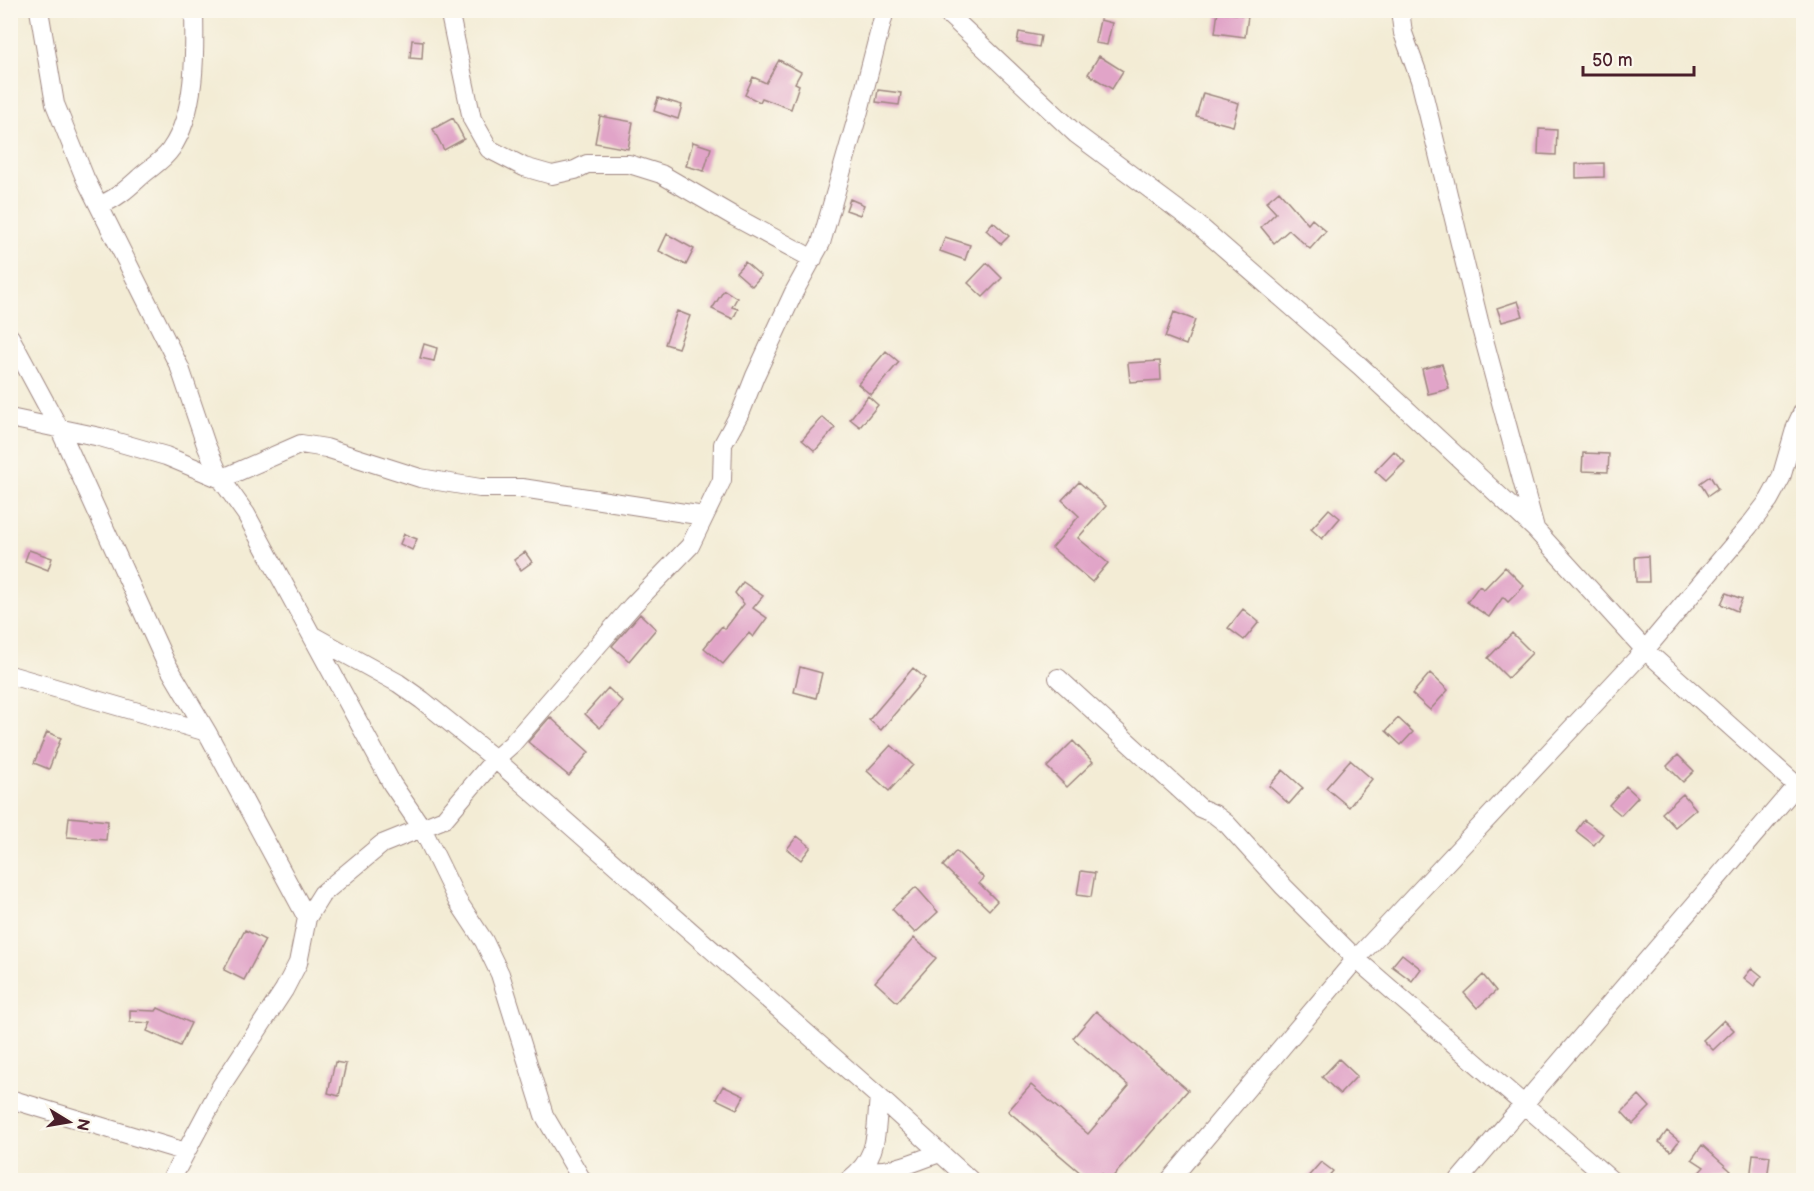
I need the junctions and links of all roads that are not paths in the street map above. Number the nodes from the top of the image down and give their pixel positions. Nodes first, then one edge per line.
1 (39, 10) edge
2 (194, 10) edge
3 (449, 10) edge
4 (885, 10) edge
5 (944, 10) edge
6 (1400, 10) edge
7 (99, 205) junction
8 (813, 259) junction
9 (10, 338) edge
10 (1803, 409) edge
11 (10, 418) edge
12 (60, 430) junction
13 (221, 479) junction
14 (704, 516) junction
15 (1535, 529) junction
16 (313, 636) junction
17 (1645, 650) junction
18 (10, 675) edge
19 (1058, 678) dead end
20 (207, 732) junction
21 (495, 759) junction
22 (1800, 789) edge
23 (422, 828) junction
24 (307, 918) junction
25 (1356, 959) junction
26 (879, 1097) junction
27 (10, 1099) edge
28 (1524, 1105) junction
29 (186, 1152) junction
30 (939, 1153) junction
31 (855, 1175) edge
32 (171, 1180) edge
33 (582, 1180) edge
34 (970, 1180) edge
35 (1170, 1180) edge
36 (1459, 1180) edge
37 (1611, 1180) edge

1 - 7 street
2 - 7 street
3 - 8 street
4 - 8 street
5 - 15 street
6 - 15 street
7 - 13 street
8 - 14 street
9 - 12 street
10 - 17 street
11 - 12 street
12 - 13 street
12 - 20 street
13 - 14 street
13 - 16 street
14 - 21 street
15 - 17 street
16 - 21 street
16 - 23 street
17 - 22 street
17 - 25 street
18 - 20 street
19 - 25 street
20 - 24 street
21 - 23 street
21 - 26 street
22 - 28 street
23 - 24 street
23 - 33 street
24 - 29 street
25 - 28 street
25 - 35 street
26 - 30 street
26 - 31 street
27 - 29 street
28 - 36 street
28 - 37 street
29 - 32 street
30 - 31 street
30 - 34 street

